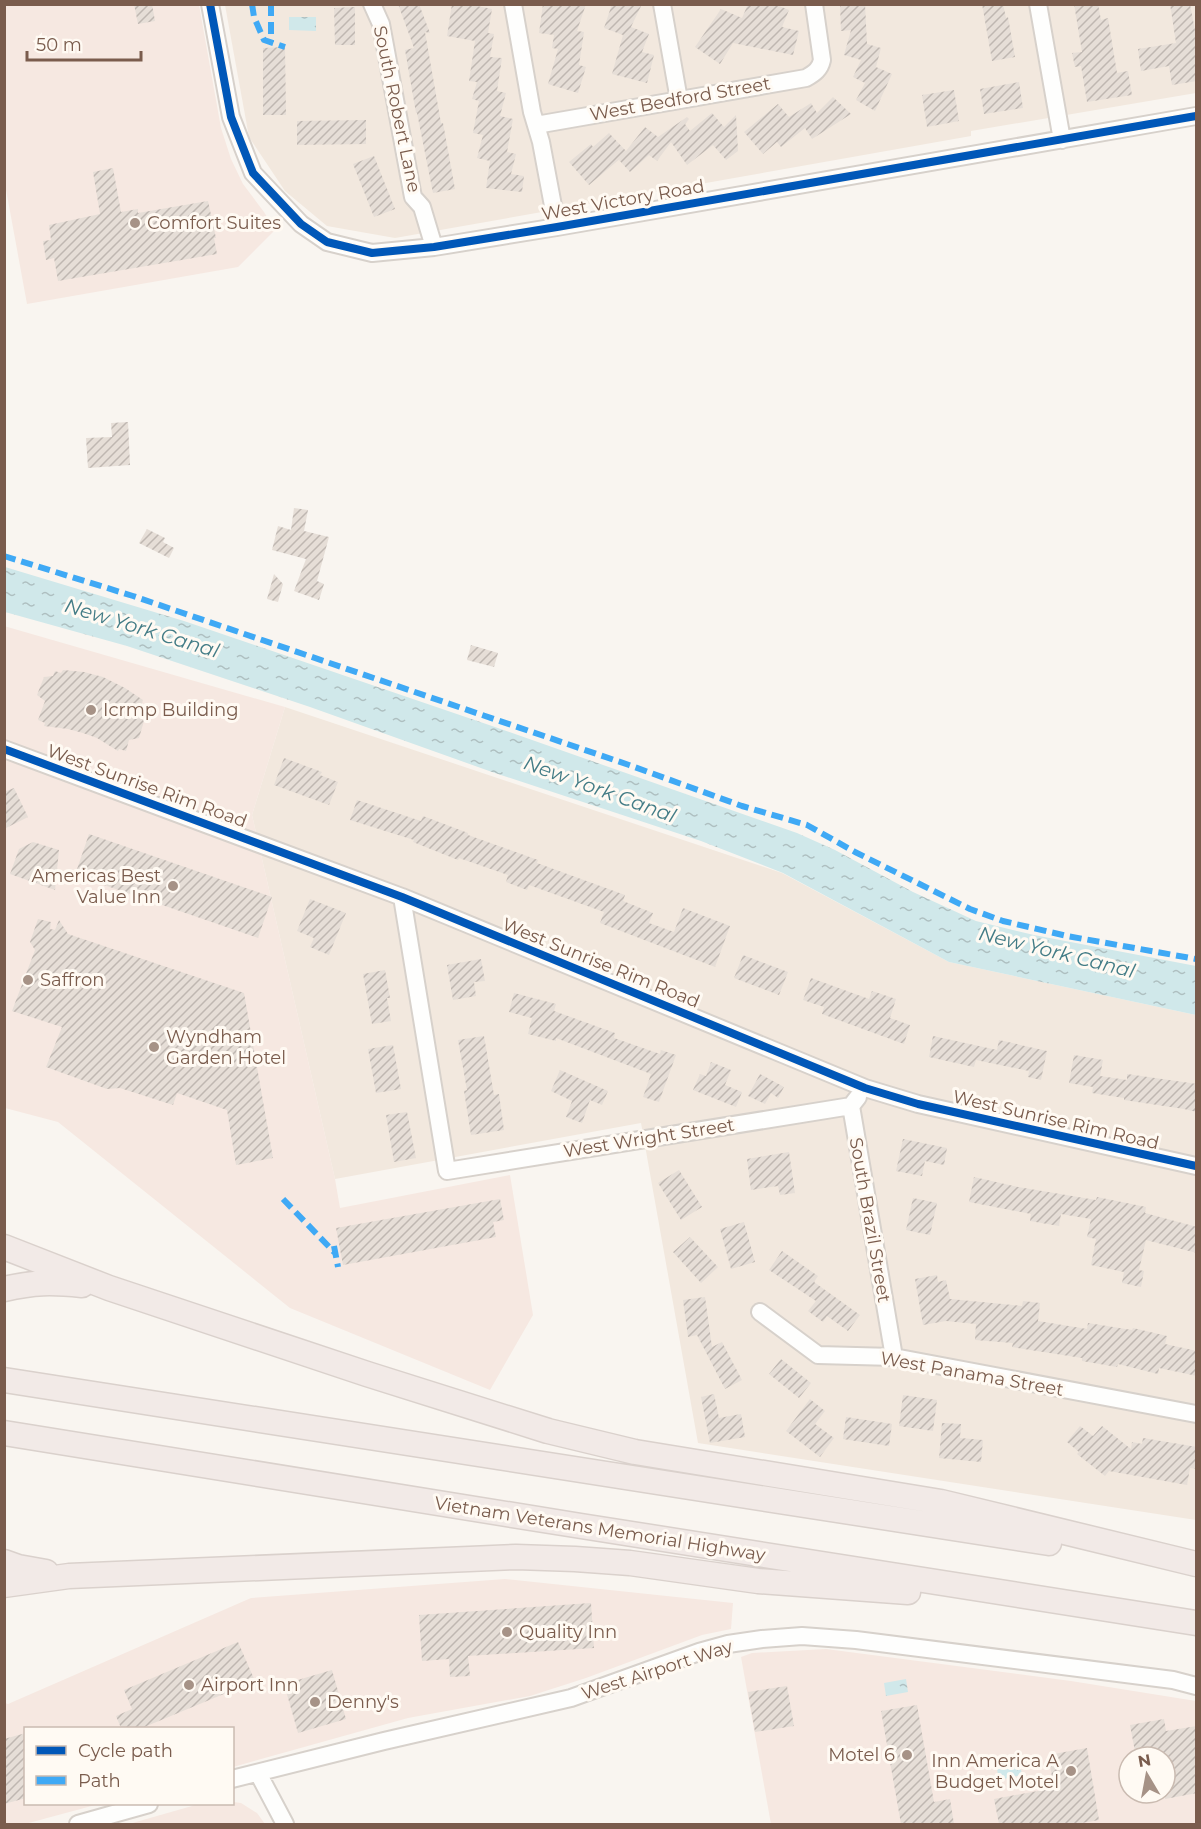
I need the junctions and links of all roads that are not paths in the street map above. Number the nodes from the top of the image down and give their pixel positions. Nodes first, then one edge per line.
1 (210, 4) edge
2 (372, 4) edge
3 (513, 4) edge
4 (662, 4) edge
5 (814, 4) edge
6 (1038, 4) edge
7 (679, 100) junction
8 (1197, 117) edge
9 (536, 125) junction
10 (1062, 140) junction
11 (557, 227) junction
12 (434, 247) junction
13 (4, 749) edge
14 (402, 897) junction
15 (865, 1088) junction
16 (851, 1106) junction
17 (1197, 1166) edge
18 (4, 1247) edge
19 (109, 1288) junction
20 (4, 1289) edge
21 (760, 1312) dead end
22 (894, 1357) junction
23 (4, 1380) edge
24 (1197, 1414) edge
25 (4, 1432) edge
26 (4, 1562) edge
27 (1197, 1565) edge
28 (69, 1576) junction
29 (4, 1585) edge
30 (1075, 1604) junction
31 (1197, 1623) edge
32 (1197, 1686) edge
33 (258, 1773) junction
34 (234, 1779) edge
35 (142, 1805) edge
36 (78, 1824) edge
37 (285, 1824) edge

1 - 12 street, West Victory Road
2 - 12 street, South Robert Lane
3 - 9 street
4 - 7 street
5 - 7 street, West Bedford Street
6 - 10 street
7 - 9 street, West Bedford Street
8 - 10 street, West Victory Road
9 - 11 street
10 - 11 street, West Victory Road
11 - 12 street, West Victory Road
13 - 14 street, West Sunrise Rim Road
14 - 15 street, West Sunrise Rim Road
14 - 16 street, West Wright Street
15 - 16 street
15 - 17 street, West Sunrise Rim Road
16 - 22 street, South Brazil Street
18 - 19 highway
19 - 20 highway
19 - 27 highway
21 - 22 street, West Panama Street
22 - 24 street, West Panama Street
23 - 27 highway
25 - 30 highway, Vietnam Veterans Memorial Highway
26 - 28 highway
28 - 29 highway
28 - 30 highway
30 - 31 highway, Vietnam Veterans Memorial Highway
32 - 33 street, West Airport Way
33 - 34 street, West Airport Way
33 - 37 street
35 - 36 street

